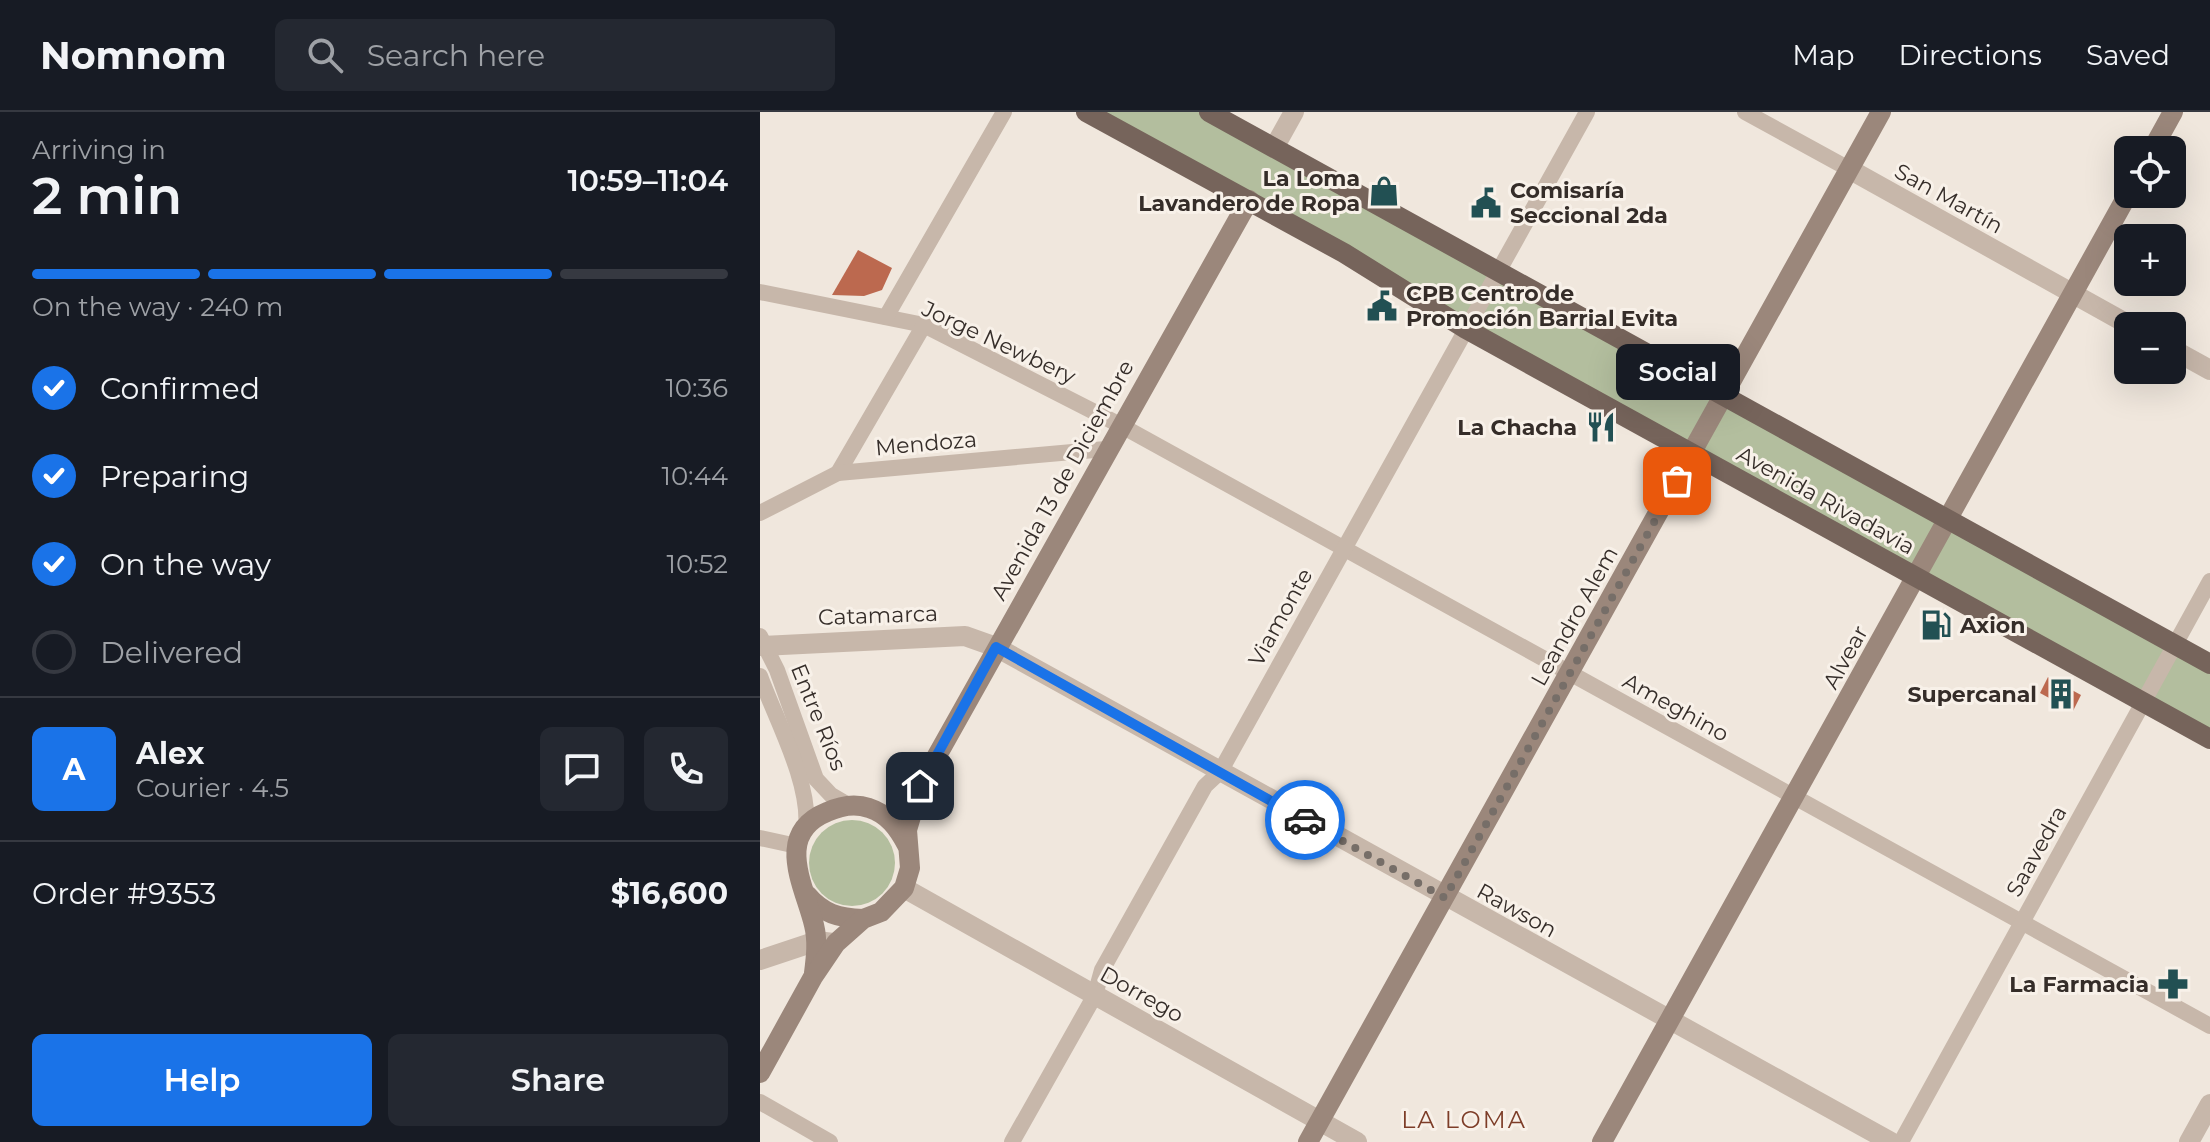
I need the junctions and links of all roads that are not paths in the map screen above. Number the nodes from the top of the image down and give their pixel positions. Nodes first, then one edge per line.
1 (1004, 112) edge
2 (1086, 112) edge
3 (1209, 112) edge
4 (1294, 112) edge
5 (1587, 112) edge
6 (1745, 112) edge
7 (1881, 112) edge
8 (2173, 112) edge
9 (2160, 136) edge
10 (1274, 148) junction
11 (1849, 169) junction
12 (1249, 200) junction
13 (2120, 208) edge
14 (1500, 272) junction
15 (760, 292) edge
16 (2074, 294) junction
17 (2114, 316) edge
18 (886, 317) junction
19 (924, 325) junction
20 (1466, 329) junction
21 (2186, 357) edge
22 (2210, 370) edge
23 (1724, 395) junction
24 (1120, 425) junction
25 (1106, 449) junction
26 (1692, 453) junction
27 (838, 473) junction
28 (760, 513) edge
29 (1949, 519) junction
30 (1343, 549) junction
31 (1917, 577) junction
32 (2210, 581) edge
33 (762, 642) edge
34 (2175, 644) junction
35 (996, 647) junction
36 (2210, 664) edge
37 (1570, 673) junction
38 (760, 676) edge
39 (2143, 702) junction
40 (2210, 739) edge
41 (1220, 772) junction
42 (920, 786) junction
43 (1795, 797) junction
44 (848, 805) junction
45 (881, 813) junction
46 (802, 837) junction
47 (760, 838) edge
48 (908, 846) junction
49 (904, 888) junction
50 (803, 890) junction
51 (1445, 898) junction
52 (863, 919) junction
53 (2022, 922) junction
54 (827, 942) junction
55 (760, 960) edge
56 (1095, 995) junction
57 (1671, 1021) junction
58 (2210, 1026) edge
59 (760, 1073) edge
60 (760, 1102) edge
61 (2210, 1104) edge
62 (1320, 1121) junction
63 (830, 1142) edge
64 (1012, 1142) edge
65 (1308, 1142) edge
66 (1357, 1142) edge
67 (1602, 1142) edge
68 (1891, 1142) edge
69 (1901, 1142) edge
70 (2189, 1142) edge

1 - 18 street
2 - 12 main road, Avenida Rivadavia
3 - 10 main road, Avenida Rivadavia
4 - 10 street
5 - 14 street, Viamonte
6 - 11 street, San Martín
7 - 11 main road, Leandro Alem
8 - 9 main road
10 - 14 main road, Avenida Rivadavia
11 - 16 street, San Martín
11 - 23 main road, Leandro Alem
12 - 20 main road, Avenida Rivadavia
12 - 24 main road, Avenida 13 de Diciembre
13 - 16 main road, Alvear
14 - 20 street, Viamonte
14 - 23 main road, Avenida Rivadavia
15 - 18 street, Jorge Newbery
16 - 17 street, San Martín
16 - 29 main road, Alvear
18 - 19 street, Jorge Newbery
19 - 24 street, Jorge Newbery
19 - 27 street
20 - 26 main road, Avenida Rivadavia
20 - 30 street, Viamonte
21 - 22 street
23 - 26 main road, Leandro Alem
23 - 29 main road, Avenida Rivadavia
24 - 25 main road, Avenida 13 de Diciembre
24 - 30 street, Ameghino
25 - 27 street, Mendoza
25 - 35 main road, Avenida 13 de Diciembre
26 - 31 main road, Avenida Rivadavia
26 - 37 main road, Leandro Alem
27 - 28 street, Mendoza
29 - 31 main road, Alvear
29 - 34 main road, Avenida Rivadavia
30 - 37 street, Ameghino
30 - 41 street, Viamonte
31 - 39 main road, Avenida Rivadavia
31 - 43 main road, Alvear
32 - 34 street, Saavedra
33 - 35 street, Catamarca
33 - 44 street, Entre Ríos
34 - 36 main road, Avenida Rivadavia
34 - 39 street, Saavedra
35 - 41 street, Rawson
35 - 42 main road, Avenida 13 de Diciembre
37 - 43 street, Ameghino
37 - 51 main road, Leandro Alem
38 - 46 street, Entre Ríos
39 - 40 main road, Avenida Rivadavia
39 - 53 street, Saavedra
41 - 51 street, Rawson
41 - 56 street, Viamonte
42 - 45 main road
42 - 48 main road
43 - 53 street, Ameghino
43 - 57 main road, Alvear
44 - 45 main road
44 - 46 main road
45 - 48 main road
46 - 47 street
46 - 50 main road
48 - 49 main road
49 - 52 main road
49 - 56 street, Dorrego
50 - 52 main road
50 - 54 main road
51 - 57 street, Rawson
51 - 62 main road, Leandro Alem
52 - 54 main road
53 - 58 street, Ameghino
53 - 69 street, Saavedra
54 - 55 street
54 - 59 main road
56 - 62 street, Dorrego
56 - 64 street, Viamonte
57 - 67 main road, Alvear
57 - 68 street, Rawson
60 - 63 street
61 - 70 street
62 - 65 main road, Leandro Alem
62 - 66 street, Dorrego

